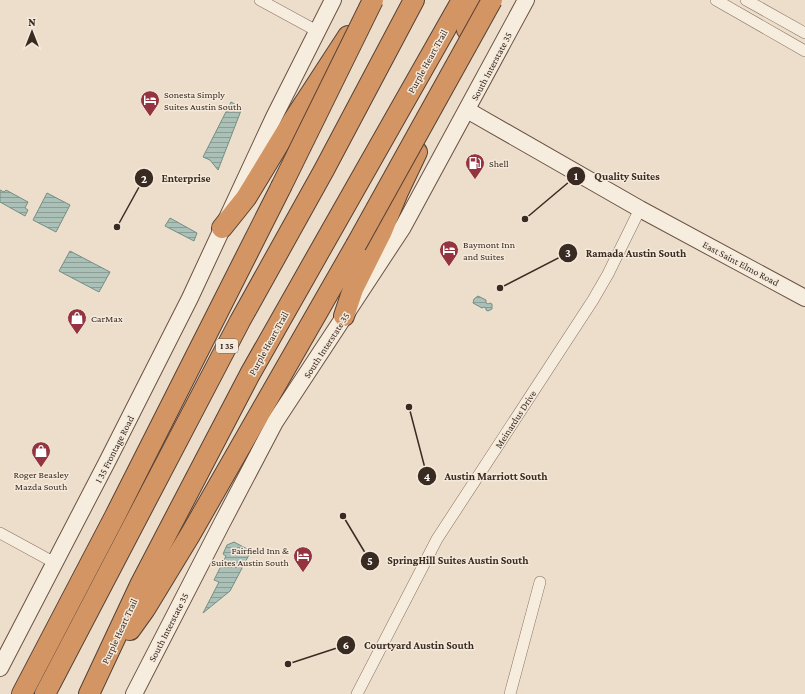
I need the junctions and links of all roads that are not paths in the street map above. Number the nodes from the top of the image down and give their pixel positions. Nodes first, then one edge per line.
1 (260, 0) edge
2 (333, 0) edge
3 (373, 0) edge
4 (414, 0) edge
5 (462, 0) edge
6 (480, 0) edge
7 (492, 0) edge
8 (526, 0) edge
9 (716, 0) edge
10 (746, 0) edge
11 (803, 28) edge
12 (317, 31) junction
13 (793, 44) junction
14 (805, 51) edge
15 (467, 110) junction
16 (640, 209) junction
17 (222, 228) junction
18 (805, 298) edge
19 (344, 316) junction
20 (0, 533) edge
21 (55, 563) junction
22 (540, 582) dead end
23 (0, 668) edge
24 (92, 689) edge
25 (22, 694) edge
26 (45, 694) edge
27 (134, 694) edge
28 (357, 694) edge
29 (510, 694) edge

1 - 12 street
2 - 12 main road
3 - 17 highway
3 - 25 highway, bridge
4 - 26 highway, I 35
5 - 24 highway, Purple Heart Trail
6 - 19 highway
7 - 24 highway, bridge
8 - 15 main road, South Interstate 35
9 - 13 street
10 - 11 street
11 - 13 street
12 - 17 main road
13 - 14 street
15 - 16 main road, East Saint Elmo Road
15 - 19 main road, South Interstate 35
16 - 18 main road, East Saint Elmo Road
16 - 28 street, Meinardus Drive
17 - 21 main road, I 35 Frontage Road
19 - 27 main road, South Interstate 35
20 - 21 street
21 - 23 main road, I 35 Frontage Road
22 - 29 street

